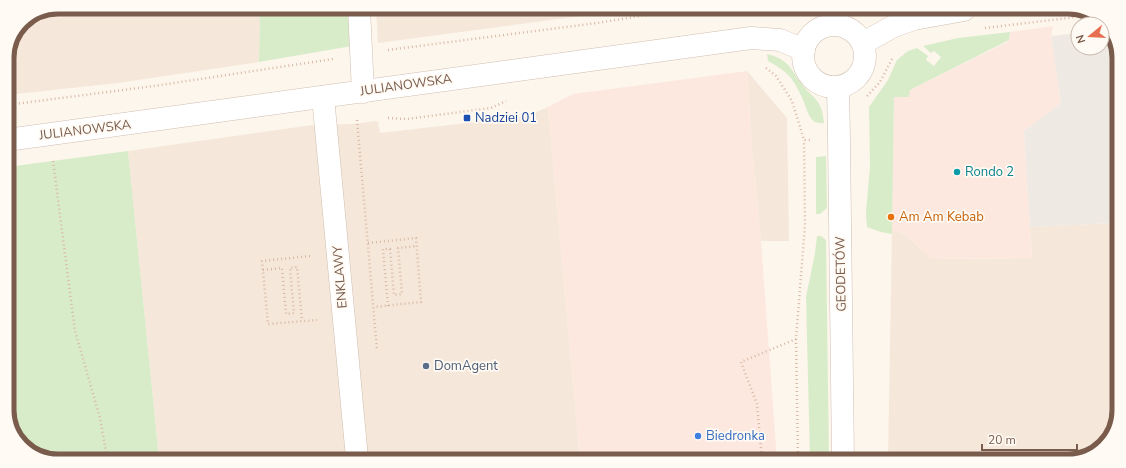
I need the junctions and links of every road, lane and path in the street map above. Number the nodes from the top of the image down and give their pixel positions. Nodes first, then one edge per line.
1 (359, 14) edge
2 (942, 14) edge
3 (1082, 16) edge
4 (979, 29) dead end
5 (863, 43) junction
6 (804, 50) junction
7 (895, 54) dead end
8 (838, 88) junction
9 (362, 92) junction
10 (323, 97) junction
11 (866, 98) dead end
12 (356, 115) dead end
13 (50, 134) junction
14 (14, 139) edge
15 (804, 140) dead end
16 (361, 168) dead end
17 (368, 243) dead end
18 (416, 246) junction
19 (311, 256) dead end
20 (263, 270) junction
21 (388, 306) junction
22 (374, 307) dead end
23 (317, 320) dead end
24 (302, 321) junction
25 (796, 339) junction
26 (106, 454) edge
27 (356, 454) edge
28 (761, 454) edge
29 (798, 454) edge
30 (843, 454) edge

1 - 9 street
2 - 5 street
3 - 4 path
5 - 6 street
5 - 8 street
6 - 8 street
6 - 9 street, JULIANOWSKA
7 - 11 path
8 - 30 street, GEODETÓW
9 - 10 street, JULIANOWSKA
10 - 13 street, JULIANOWSKA
10 - 27 street, ENKLAWY
12 - 16 path
13 - 14 street, JULIANOWSKA
13 - 26 path
15 - 25 path
17 - 18 path
18 - 21 path
18 - 21 path
19 - 20 path
20 - 24 path
20 - 24 path
21 - 22 path
23 - 24 path
25 - 28 path
25 - 29 path

